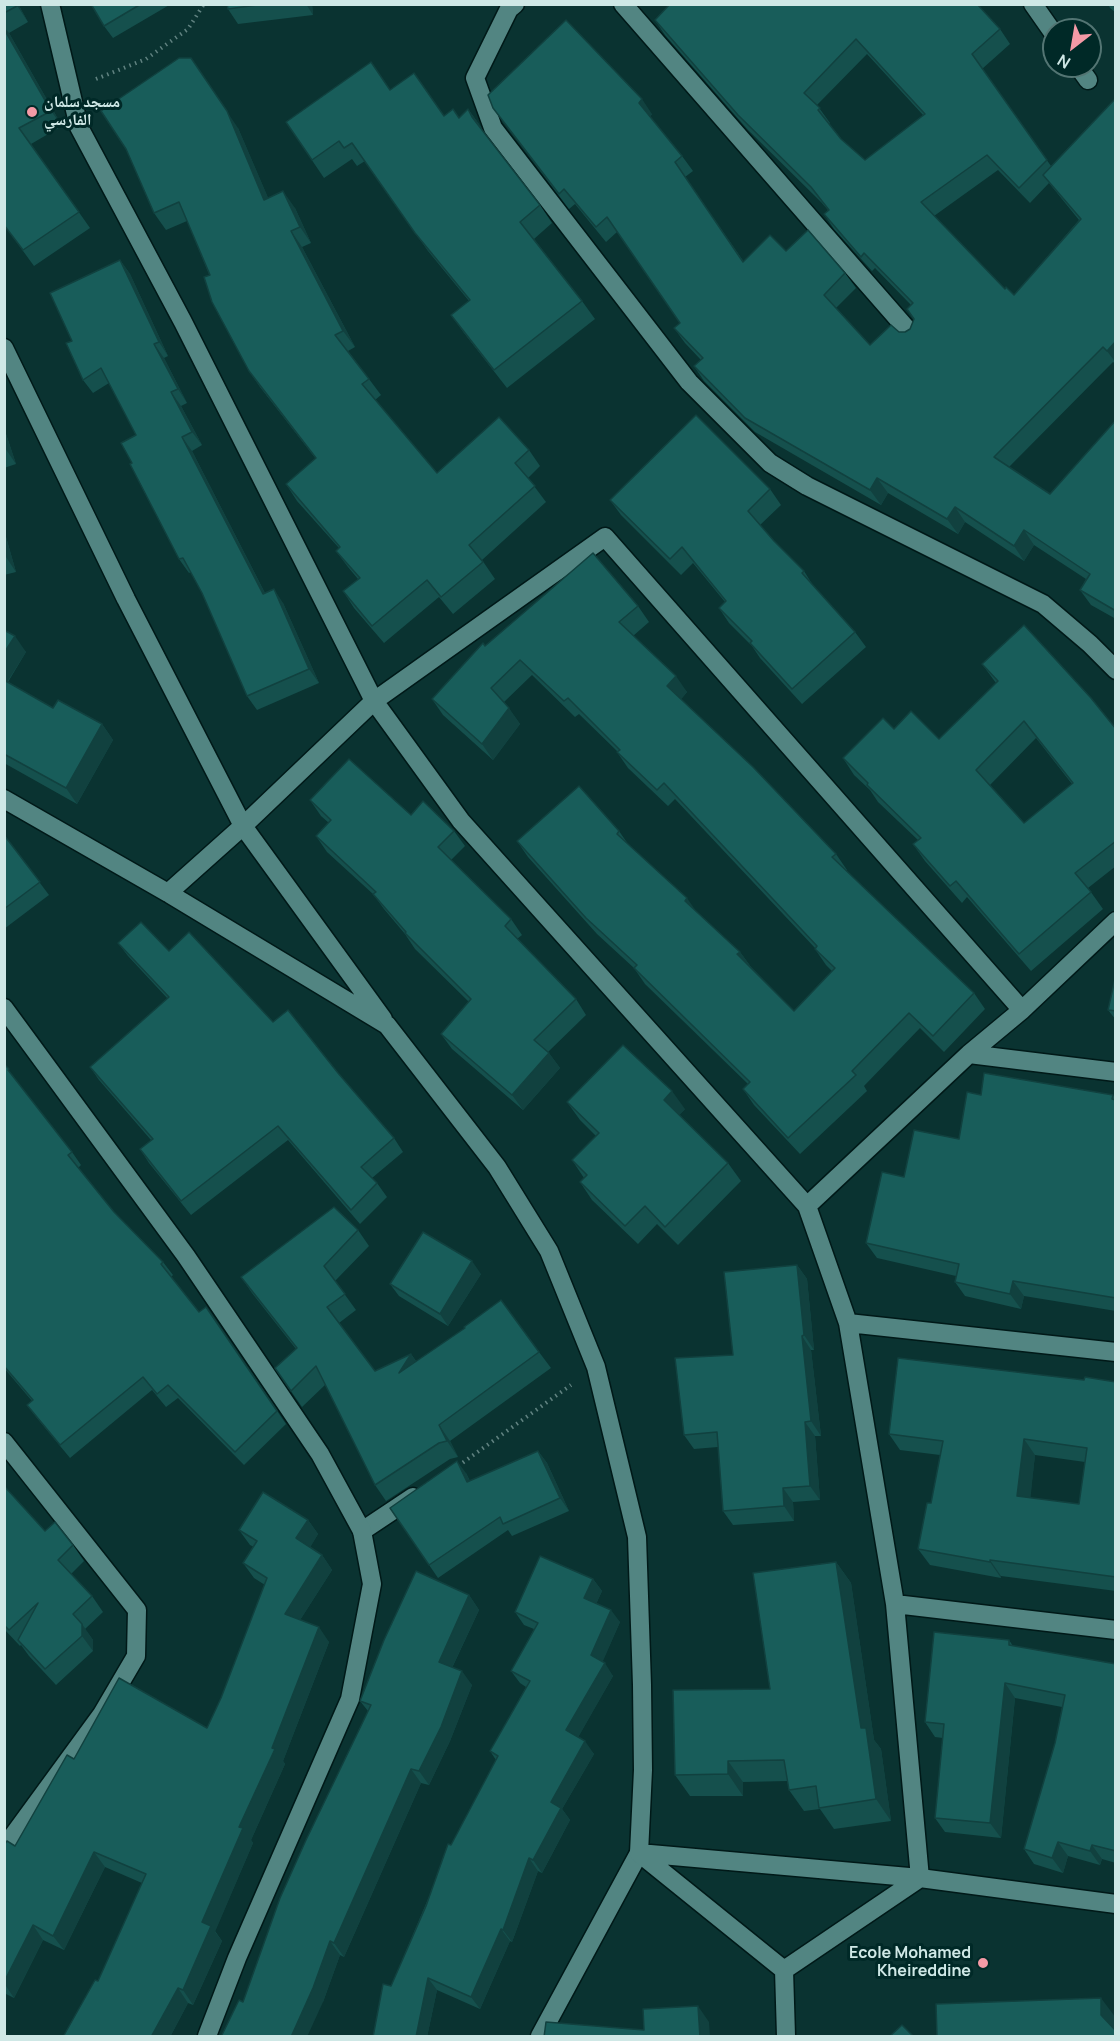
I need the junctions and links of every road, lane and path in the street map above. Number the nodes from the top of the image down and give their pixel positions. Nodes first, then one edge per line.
1 (50, 4) edge
2 (204, 4) edge
3 (515, 4) edge
4 (623, 4) edge
5 (1033, 4) edge
6 (1043, 18) edge
7 (70, 90) junction
8 (913, 336) edge
9 (4, 348) edge
10 (1116, 670) edge
11 (374, 701) junction
12 (4, 799) edge
13 (243, 826) junction
14 (168, 893) junction
15 (1116, 921) edge
16 (4, 1008) edge
17 (1022, 1010) junction
18 (387, 1025) junction
19 (969, 1054) junction
20 (1116, 1072) edge
21 (807, 1206) junction
22 (848, 1323) junction
23 (1116, 1352) edge
24 (596, 1367) junction
25 (4, 1442) edge
26 (456, 1468) joint
27 (362, 1532) junction
28 (895, 1604) junction
29 (1116, 1630) edge
30 (4, 1848) edge
31 (639, 1853) junction
32 (920, 1878) junction
33 (1116, 1904) edge
34 (784, 1970) junction
35 (207, 2037) edge
36 (540, 2037) edge
37 (786, 2037) edge

1 - 7 street
2 - 7 path
3 - 10 street
4 - 8 street
5 - 6 street
7 - 11 street
9 - 13 street
11 - 13 street
11 - 17 street
11 - 21 street
12 - 14 street
13 - 14 street
13 - 18 street
14 - 18 street
15 - 17 street
16 - 27 street
17 - 19 street
18 - 24 street
19 - 20 street
19 - 21 street
21 - 22 street
22 - 23 street
22 - 28 street
24 - 26 path
24 - 31 street
25 - 30 street
26 - 27 street
27 - 35 street
28 - 29 street
28 - 32 street
31 - 32 street
31 - 34 street
31 - 36 street
32 - 33 street
32 - 34 street
34 - 37 street

